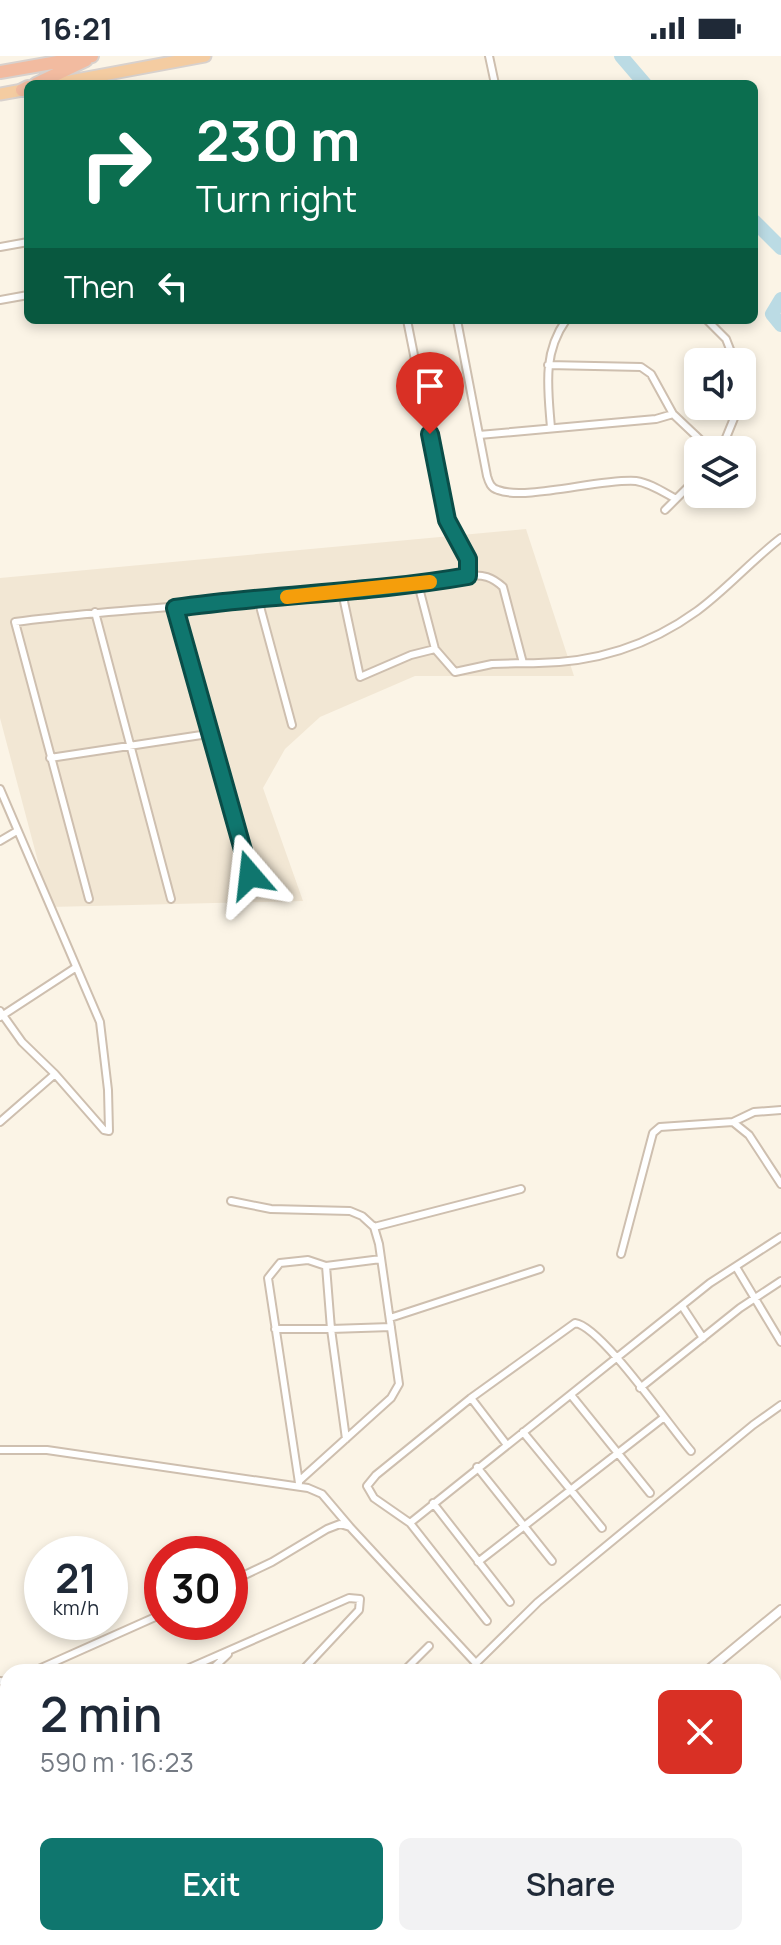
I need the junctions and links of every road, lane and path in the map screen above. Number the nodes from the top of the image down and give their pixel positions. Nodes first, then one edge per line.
1 (92, 56) edge
2 (205, 56) edge
3 (489, 56) edge
4 (0, 72) edge
5 (45, 80) edge
6 (76, 80) edge
7 (494, 80) edge
8 (24, 89) edge
9 (0, 94) edge
10 (24, 243) edge
11 (0, 247) edge
12 (24, 296) edge
13 (0, 300) edge
14 (408, 324) edge
15 (458, 324) edge
16 (564, 324) edge
17 (711, 324) edge
18 (730, 348) edge
19 (548, 365) junction
20 (673, 414) junction
21 (551, 428) junction
22 (479, 435) junction
23 (696, 436) edge
24 (684, 491) edge
25 (676, 499) junction
26 (665, 510) dead end
27 (781, 538) edge
28 (468, 576) junction
29 (418, 584) junction
30 (342, 592) junction
31 (258, 599) junction
32 (175, 608) junction
33 (95, 612) junction
34 (435, 649) junction
35 (523, 663) junction
36 (292, 725) dead end
37 (208, 734) junction
38 (132, 745) junction
39 (50, 758) junction
40 (0, 789) edge
41 (17, 831) junction
42 (0, 841) edge
43 (250, 875) dead end
44 (89, 899) dead end
45 (171, 899) dead end
46 (75, 968) junction
47 (1, 1014) edge
48 (55, 1074) junction
49 (781, 1110) edge
50 (0, 1122) edge
51 (733, 1122) junction
52 (781, 1167) edge
53 (770, 1168) junction
54 (781, 1184) edge
55 (521, 1189) dead end
56 (231, 1201) dead end
57 (374, 1227) junction
58 (781, 1237) edge
59 (621, 1254) dead end
60 (381, 1259) junction
61 (326, 1266) junction
62 (736, 1267) junction
63 (540, 1269) dead end
64 (781, 1281) edge
65 (754, 1299) junction
66 (682, 1306) junction
67 (390, 1318) junction
68 (391, 1327) junction
69 (275, 1329) junction
70 (331, 1329) junction
71 (703, 1338) junction
72 (781, 1342) edge
73 (617, 1358) junction
74 (640, 1388) junction
75 (571, 1395) junction
76 (471, 1398) junction
77 (781, 1405) edge
78 (663, 1418) junction
79 (523, 1432) junction
80 (346, 1439) junction
81 (507, 1445) junction
82 (0, 1450) edge
83 (691, 1451) dead end
84 (615, 1453) junction
85 (477, 1467) junction
86 (299, 1484) junction
87 (568, 1489) junction
88 (650, 1493) dead end
89 (433, 1503) junction
90 (410, 1523) junction
91 (523, 1525) junction
92 (350, 1527) junction
93 (602, 1528) dead end
94 (552, 1561) dead end
95 (478, 1562) junction
96 (248, 1573) edge
97 (510, 1602) dead end
98 (781, 1610) edge
99 (487, 1621) dead end
100 (144, 1622) edge
101 (429, 1646) dead end
102 (230, 1651) junction
103 (477, 1662) joint
104 (50, 1664) edge
105 (199, 1664) edge
106 (217, 1664) edge
107 (308, 1664) edge
108 (411, 1664) edge
109 (716, 1664) edge

1 - 4 highway
1 - 5 highway
2 - 6 highway
3 - 7 street
8 - 9 highway
10 - 11 street
12 - 13 street
14 - 28 street
15 - 22 street
16 - 19 street
17 - 18 street
19 - 20 street
19 - 21 street
20 - 21 street
20 - 23 street
21 - 22 street
22 - 25 street
24 - 25 street
25 - 26 street
27 - 35 street
28 - 29 street
28 - 35 street
29 - 30 street
29 - 34 street
30 - 31 street
30 - 34 street
31 - 32 street
31 - 36 street
32 - 33 street
32 - 37 street
33 - 38 street
33 - 39 street
34 - 35 street
37 - 38 street
37 - 43 street
38 - 39 street
38 - 45 street
39 - 44 street
40 - 41 street
41 - 42 street
41 - 46 street
46 - 47 street
46 - 48 street
47 - 48 street
48 - 50 street
49 - 51 street
51 - 53 street
51 - 59 street
52 - 53 street
53 - 54 street
55 - 57 street
56 - 57 street
57 - 60 street
58 - 62 street
60 - 61 street
60 - 67 street
61 - 69 street
61 - 70 street
62 - 65 street
62 - 66 street
63 - 67 street
64 - 65 street
65 - 71 street
65 - 72 street
66 - 71 street
66 - 73 street
67 - 68 street
68 - 70 street
68 - 80 street
69 - 70 street
69 - 86 street
70 - 80 street
71 - 74 street
73 - 74 street
73 - 75 street
73 - 76 street
74 - 78 street
75 - 79 street
75 - 84 street
76 - 81 street
76 - 90 street
77 - 103 street
78 - 83 street
78 - 84 street
79 - 81 street
79 - 87 street
80 - 86 street
81 - 85 street
82 - 86 street
84 - 87 street
84 - 88 street
85 - 89 street
85 - 91 street
86 - 92 street
87 - 91 street
87 - 93 street
89 - 90 street
89 - 95 street
90 - 99 street
91 - 94 street
91 - 95 street
92 - 96 street
92 - 103 street
95 - 97 street
98 - 109 street
100 - 104 street
101 - 108 street
102 - 105 street
102 - 106 street
102 - 107 street

